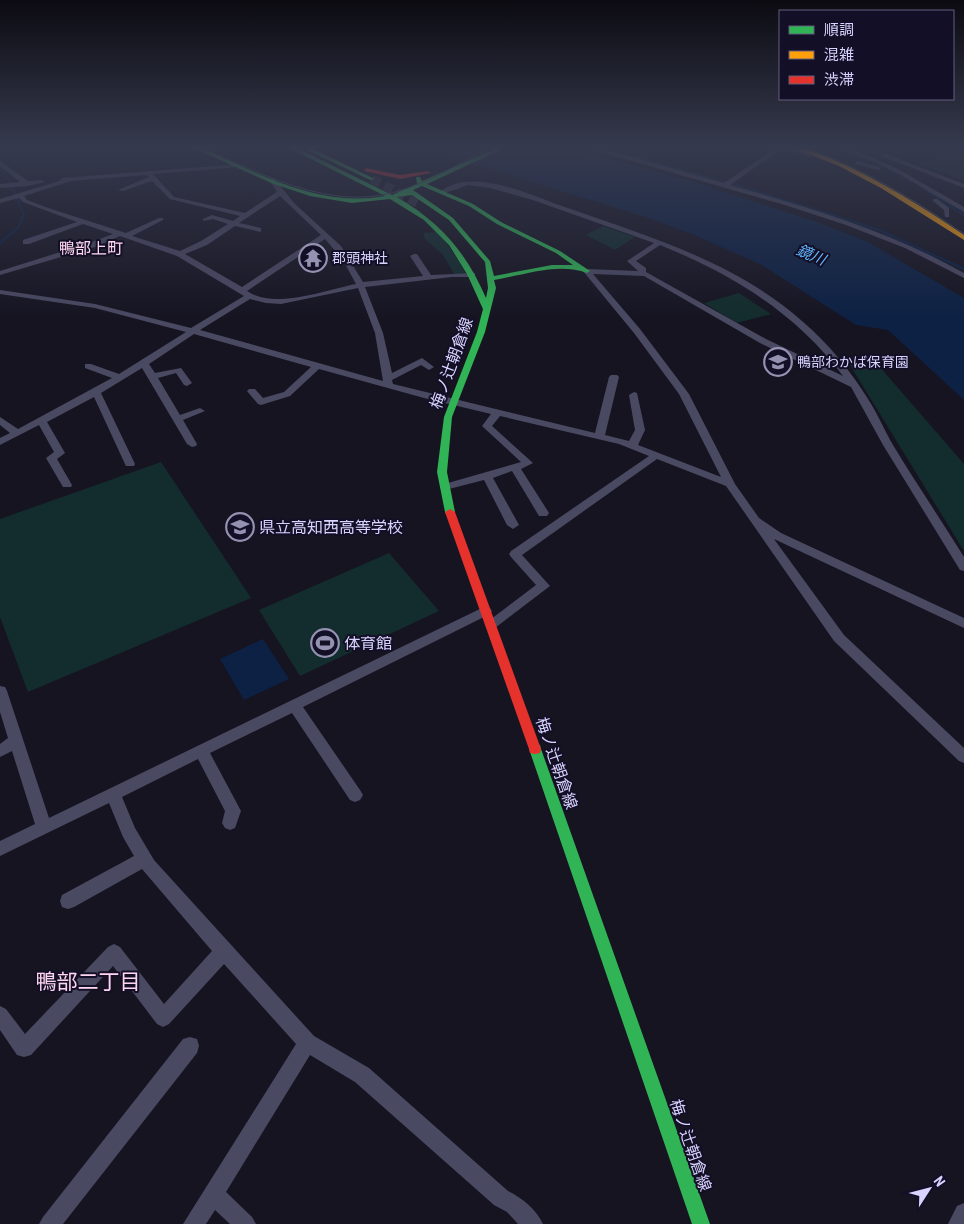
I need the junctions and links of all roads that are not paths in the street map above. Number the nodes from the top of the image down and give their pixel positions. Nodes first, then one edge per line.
1 (37, 205) edge
2 (203, 205) edge
3 (261, 205) edge
4 (294, 205) edge
5 (407, 205) tunnel mouth
6 (434, 205) edge
7 (438, 205) edge
8 (471, 205) edge
9 (555, 205) edge
10 (791, 205) edge
11 (915, 205) edge
12 (930, 205) edge
13 (943, 205) edge
14 (246, 215) junction
15 (947, 216) junction
16 (161, 220) dead end
17 (205, 220) dead end
18 (85, 221) junction
19 (234, 223) junction
20 (964, 228) edge
21 (258, 230) dead end
22 (123, 235) junction
23 (326, 235) junction
24 (964, 238) edge
25 (26, 242) dead end
26 (660, 242) junction
27 (180, 254) junction
28 (414, 256) dead end
29 (476, 261) junction
30 (584, 269) junction
31 (0, 273) edge
32 (641, 273) junction
33 (472, 275) junction
34 (964, 276) edge
35 (428, 278) junction
36 (491, 283) junction
37 (360, 286) junction
38 (478, 288) junction
39 (0, 292) edge
40 (245, 293) junction
41 (487, 310) junction
42 (192, 330) junction
43 (144, 364) junction
44 (318, 365) junction
45 (88, 366) dead end
46 (429, 366) dead end
47 (614, 376) dead end
48 (152, 377) junction
49 (120, 378) junction
50 (388, 381) junction
51 (187, 383) dead end
52 (856, 387) junction
53 (252, 391) dead end
54 (96, 392) junction
55 (634, 395) dead end
56 (454, 403) junction
57 (200, 411) dead end
58 (498, 412) junction
59 (177, 419) junction
60 (0, 420) edge
61 (41, 420) junction
62 (17, 433) junction
63 (599, 436) junction
64 (0, 442) edge
65 (192, 444) dead end
66 (632, 446) junction
67 (657, 456) junction
68 (130, 464) dead end
69 (515, 467) junction
70 (487, 476) junction
71 (730, 484) junction
72 (67, 485) dead end
73 (445, 487) junction
74 (543, 513) dead end
75 (755, 521) junction
76 (513, 524) dead end
77 (964, 567) edge
78 (486, 611) junction
79 (964, 623) edge
80 (492, 624) junction
81 (0, 691) edge
82 (294, 705) junction
83 (16, 741) junction
84 (202, 750) junction
85 (0, 751) edge
86 (964, 757) edge
87 (113, 794) junction
88 (355, 795) dead end
89 (230, 823) dead end
90 (44, 827) junction
91 (0, 849) edge
92 (145, 859) junction
93 (68, 902) dead end
94 (224, 951) junction
95 (0, 1015) edge
96 (307, 1043) junction
97 (190, 1046) dead end
98 (213, 1194) junction
99 (964, 1213) edge
100 (50, 1224) edge
101 (194, 1224) edge
102 (245, 1224) edge
103 (532, 1224) edge
104 (701, 1224) edge
105 (959, 1224) edge

1 - 18 street
2 - 14 street
3 - 14 street
4 - 23 street
5 - 33 main road, 梅ノ辻朝倉線
6 - 29 main road
7 - 36 main road, 梅ノ辻朝倉線
8 - 30 main road
9 - 26 street
10 - 34 street
11 - 24 main road
12 - 15 main road
13 - 15 street
14 - 19 street
15 - 20 main road
16 - 22 street
17 - 19 street
18 - 22 street
18 - 25 street
19 - 21 street
19 - 27 street
22 - 27 street
22 - 31 street
23 - 37 street
23 - 40 street
26 - 32 street
26 - 52 street
27 - 40 street
28 - 35 street
29 - 36 main road
29 - 38 main road
30 - 32 street
30 - 36 main road
30 - 71 street
32 - 52 street
33 - 35 street
33 - 38 main road, 梅ノ辻朝倉線
35 - 37 street
36 - 41 main road, 梅ノ辻朝倉線
37 - 40 street
37 - 50 street
38 - 41 main road, 梅ノ辻朝倉線
39 - 42 street
40 - 42 street
41 - 56 main road, 梅ノ辻朝倉線
42 - 43 street
42 - 44 street
43 - 48 street
43 - 49 street
44 - 50 street
44 - 53 street
45 - 49 street
46 - 50 street
47 - 63 street
48 - 51 street
48 - 59 street
49 - 54 street
50 - 56 street
52 - 77 street
54 - 61 street
54 - 68 street
55 - 66 street
56 - 58 street
56 - 73 main road, 梅ノ辻朝倉線
57 - 59 street
58 - 63 street
58 - 69 street
59 - 65 street
60 - 62 street
61 - 62 street
61 - 72 street
62 - 64 street
63 - 66 street
66 - 67 street
67 - 71 street
67 - 80 street
69 - 70 street
69 - 74 street
70 - 73 street
70 - 76 street
71 - 75 street
73 - 78 main road, 梅ノ辻朝倉線
75 - 79 street
75 - 86 street
78 - 80 main road, 梅ノ辻朝倉線
78 - 82 street
80 - 104 main road, 梅ノ辻朝倉線
81 - 83 street
82 - 84 street
82 - 88 street
83 - 85 street
83 - 90 street
84 - 87 street
84 - 89 street
87 - 90 street
87 - 92 street
90 - 91 street
92 - 93 street
92 - 94 street
94 - 95 street
94 - 96 street
96 - 98 street
96 - 103 street
97 - 100 street
98 - 101 street
98 - 102 street
99 - 105 street

